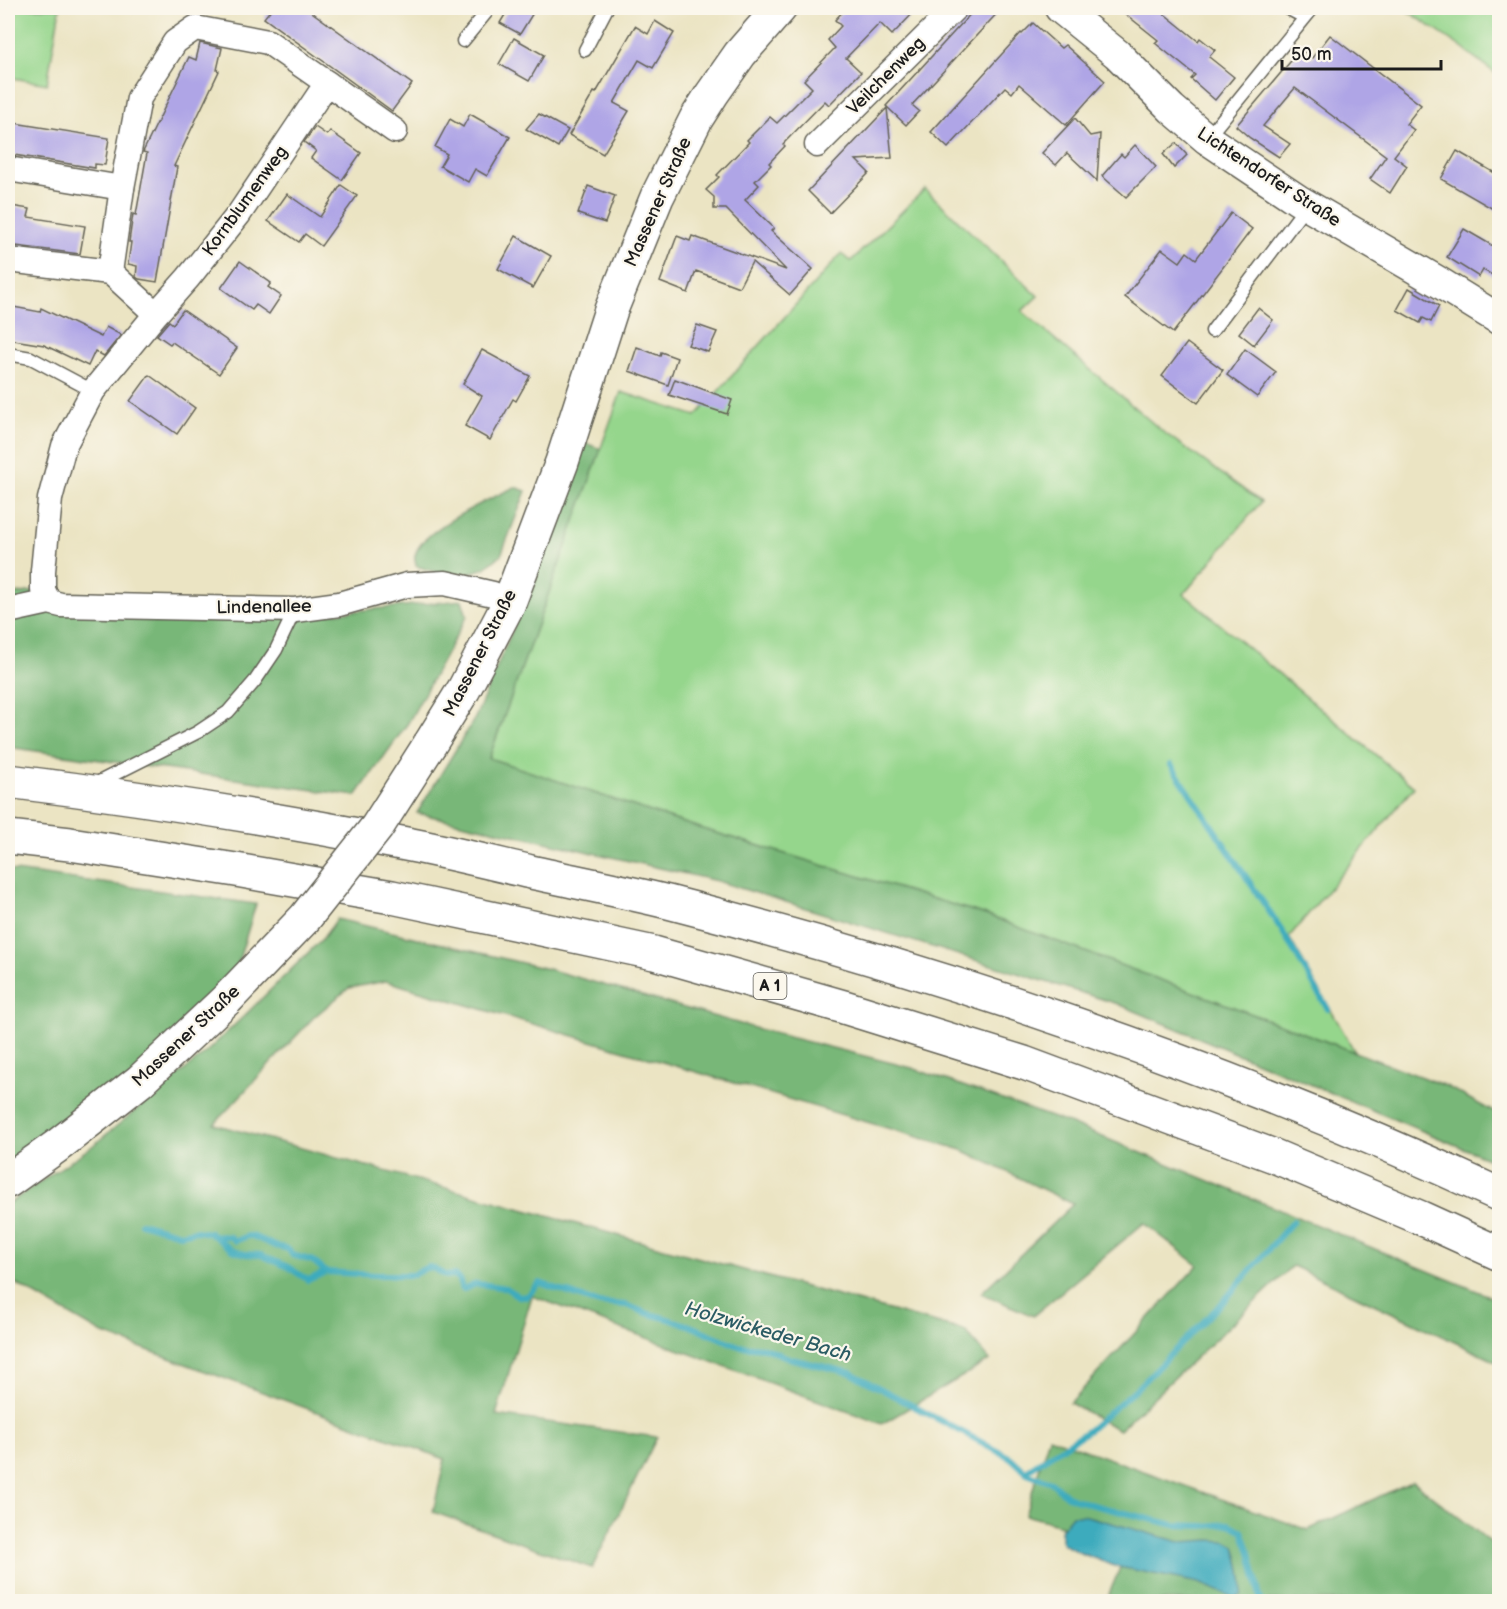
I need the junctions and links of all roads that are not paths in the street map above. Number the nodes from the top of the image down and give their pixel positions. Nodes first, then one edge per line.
1 (490, 8) edge
2 (607, 8) edge
3 (780, 8) edge
4 (955, 8) edge
5 (1060, 8) edge
6 (1287, 8) edge
7 (1308, 12) edge
8 (463, 41) dead end
9 (585, 50) dead end
10 (327, 83) junction
11 (396, 131) dead end
12 (1207, 139) junction
13 (817, 145) dead end
14 (8, 169) edge
15 (122, 188) junction
16 (1307, 205) junction
17 (8, 260) edge
18 (110, 272) junction
19 (156, 314) junction
20 (1500, 320) edge
21 (1212, 331) dead end
22 (8, 354) edge
23 (93, 391) junction
24 (49, 602) junction
25 (508, 603) junction
26 (295, 610) junction
27 (8, 611) edge
28 (8, 781) edge
29 (83, 790) junction
30 (8, 837) edge
31 (8, 1181) edge
32 (1500, 1195) edge
33 (1500, 1254) edge

1 - 8 lane
2 - 9 lane
3 - 25 main road, Massener Straße
4 - 13 street, Veilchenweg
5 - 12 street, Lichtendorfer Straße
6 - 7 lane
7 - 12 lane
10 - 11 street
10 - 15 street
10 - 19 street, Kornblumenweg
12 - 16 street, Lichtendorfer Straße
14 - 15 street
15 - 18 street
16 - 20 street, Lichtendorfer Straße
16 - 21 lane
17 - 18 street
18 - 19 street
19 - 23 street, Kornblumenweg
22 - 23 lane
23 - 24 street, Kornblumenweg
24 - 26 street, Lindenallee
24 - 27 street, Lindenallee
25 - 26 street, Lindenallee
25 - 31 main road, Massener Straße, bridge
26 - 29 lane
28 - 29 main road
29 - 32 main road
30 - 33 main road, A 1

